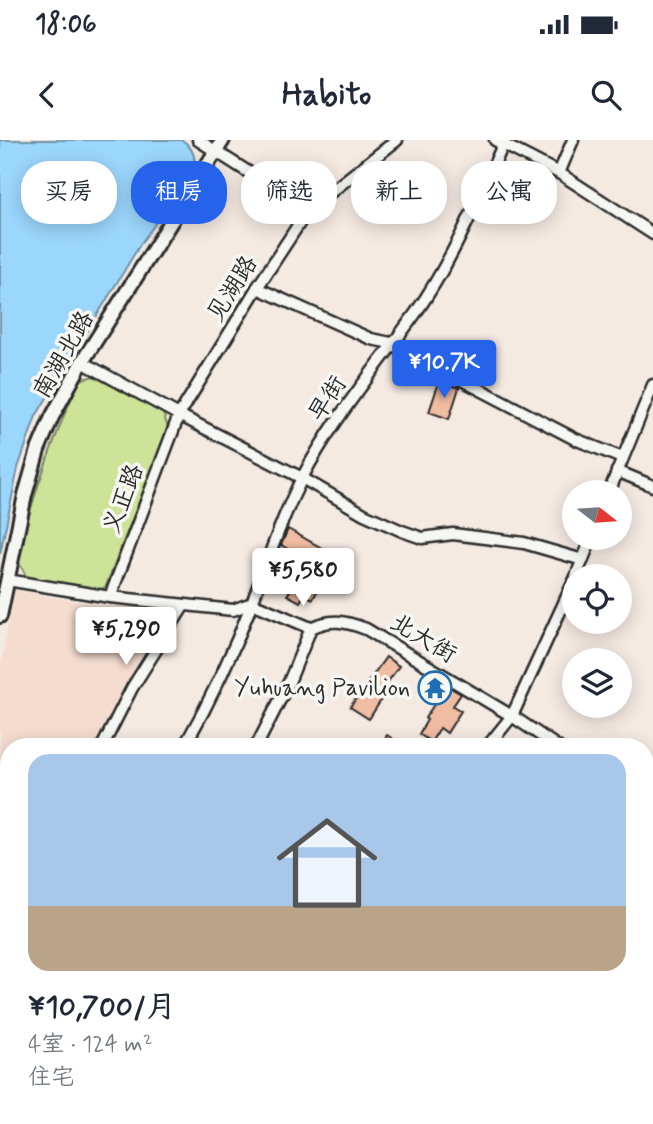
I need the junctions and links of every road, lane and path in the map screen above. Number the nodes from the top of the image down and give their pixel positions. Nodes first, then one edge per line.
1 (198, 140) edge
2 (397, 140) edge
3 (573, 140) edge
4 (499, 142) edge
5 (220, 146) edge
6 (241, 161) edge
7 (559, 173) junction
8 (337, 187) edge
9 (299, 224) edge
10 (653, 234) edge
11 (257, 288) junction
12 (391, 343) junction
13 (82, 362) junction
14 (653, 384) edge
15 (178, 415) junction
16 (622, 458) junction
17 (617, 471) junction
18 (302, 478) junction
19 (614, 480) edge
20 (653, 486) edge
21 (587, 550) edge
22 (583, 560) junction
23 (581, 564) edge
24 (7, 580) junction
25 (110, 597) junction
26 (252, 603) junction
27 (184, 605) junction
28 (562, 607) edge
29 (0, 616) edge
30 (310, 628) junction
31 (512, 716) junction
32 (107, 738) edge
33 (188, 738) edge
34 (261, 738) edge
35 (494, 738) edge
36 (545, 738) edge

1 - 5 street
2 - 8 street, 见湖路
3 - 7 street
4 - 7 street
4 - 12 street, 早街
5 - 6 street
5 - 13 main road, 南湖北路
7 - 10 street
9 - 11 street, 见湖路
11 - 12 street
11 - 15 street, 见湖路
12 - 16 street
12 - 18 street, 早街
13 - 15 street
13 - 24 main road, 南湖北路
14 - 16 street
15 - 18 street
15 - 25 street, 义正路
16 - 17 street
17 - 19 street
17 - 20 street
18 - 22 street
18 - 26 street, 早街
21 - 22 street
22 - 23 street
24 - 25 street
24 - 29 main road, 南湖北路
25 - 27 street
26 - 27 street
26 - 30 street
26 - 33 street, 早街
27 - 32 street
28 - 31 street
30 - 31 street, 北大街
30 - 34 street
31 - 35 street
31 - 36 street, 北大街

